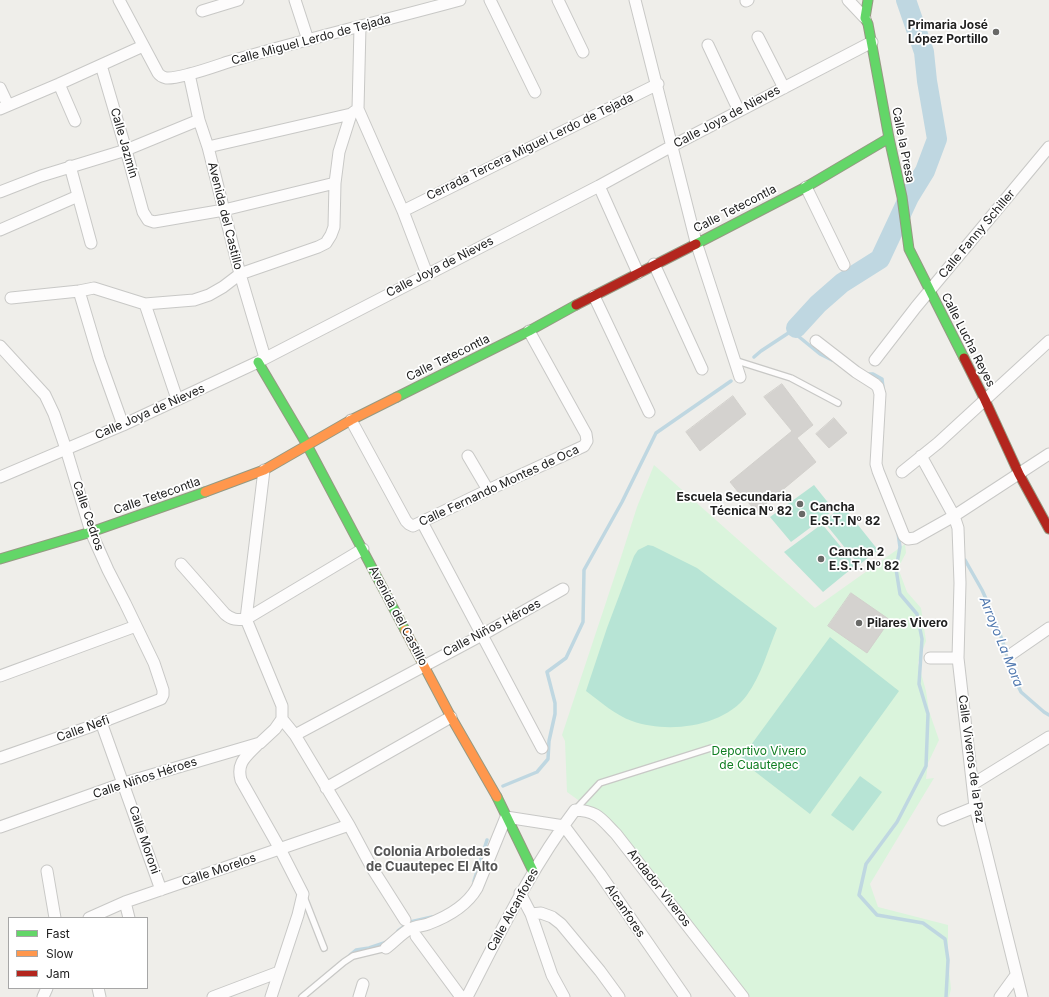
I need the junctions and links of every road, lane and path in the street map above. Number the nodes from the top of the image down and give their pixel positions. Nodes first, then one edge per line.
1 (119, 0) edge
2 (238, 0) edge
3 (295, 0) edge
4 (460, 0) edge
5 (490, 0) edge
6 (558, 0) edge
7 (635, 0) edge
8 (848, 0) edge
9 (867, 8) edge
10 (202, 11) dead end
11 (360, 27) junction
12 (758, 37) dead end
13 (308, 40) junction
14 (872, 42) junction
15 (708, 45) dead end
16 (143, 46) junction
17 (583, 52) dead end
18 (101, 65) junction
19 (190, 74) junction
20 (59, 84) junction
21 (658, 84) junction
22 (0, 88) edge
23 (784, 88) junction
24 (536, 92) dead end
25 (4, 107) edge
26 (739, 111) junction
27 (354, 112) junction
28 (199, 120) junction
29 (75, 121) dead end
30 (889, 138) junction
31 (672, 146) junction
32 (208, 147) junction
33 (1049, 147) edge
34 (126, 150) junction
35 (70, 166) junction
36 (335, 183) junction
37 (600, 186) junction
38 (806, 187) junction
39 (0, 192) edge
40 (78, 196) junction
41 (224, 210) junction
42 (403, 211) junction
43 (0, 230) edge
44 (696, 242) junction
45 (91, 243) dead end
46 (654, 264) junction
47 (844, 265) dead end
48 (638, 273) junction
49 (240, 274) junction
50 (427, 274) junction
51 (930, 290) junction
52 (79, 291) junction
53 (594, 296) junction
54 (11, 298) dead end
55 (145, 304) junction
56 (529, 331) junction
57 (816, 341) dead end
58 (1049, 342) edge
59 (0, 346) edge
60 (262, 360) junction
61 (734, 360) junction
62 (875, 360) dead end
63 (702, 369) dead end
64 (740, 377) dead end
65 (178, 399) junction
66 (985, 400) junction
67 (838, 403) dead end
68 (650, 412) dead end
69 (351, 420) junction
70 (123, 425) junction
71 (307, 445) junction
72 (66, 449) junction
73 (1049, 454) edge
74 (468, 456) dead end
75 (921, 456) junction
76 (264, 470) junction
77 (902, 472) dead end
78 (1020, 474) junction
79 (0, 477) edge
80 (488, 490) junction
81 (954, 516) junction
82 (422, 522) junction
83 (1049, 529) edge
84 (91, 532) junction
85 (363, 549) junction
86 (0, 559) edge
87 (181, 564) dead end
88 (563, 589) dead end
89 (246, 619) junction
90 (136, 626) junction
91 (1049, 628) edge
92 (482, 635) junction
93 (1013, 653) dead end
94 (930, 658) dead end
95 (958, 658) junction
96 (424, 665) junction
97 (0, 676) edge
98 (163, 695) joint
99 (451, 717) junction
100 (282, 719) junction
101 (101, 722) junction
102 (295, 735) junction
103 (1049, 737) edge
104 (260, 743) junction
105 (542, 748) dead end
106 (711, 748) dead end
107 (0, 758) edge
108 (124, 783) junction
109 (973, 784) junction
110 (326, 788) junction
111 (975, 807) junction
112 (575, 810) junction
113 (506, 817) junction
114 (943, 820) dead end
115 (349, 825) junction
116 (564, 826) junction
117 (0, 827) edge
118 (280, 849) junction
119 (47, 871) dead end
120 (533, 871) junction
121 (161, 890) junction
122 (520, 893) junction
123 (303, 894) junction
124 (125, 902) junction
125 (531, 914) junction
126 (55, 917) edge
127 (91, 917) edge
128 (130, 917) edge
129 (405, 920) dead end
130 (416, 936) dead end
131 (324, 948) dead end
132 (386, 948) joint
133 (279, 972) junction
134 (1016, 975) junction
135 (363, 984) dead end
136 (213, 997) edge
137 (270, 997) edge
138 (302, 997) edge
139 (359, 997) edge
140 (461, 997) edge
141 (467, 997) edge
142 (564, 997) edge
143 (618, 997) edge
144 (685, 997) edge
145 (744, 997) edge
146 (1000, 997) edge
147 (1022, 997) edge

1 - 16 street
2 - 10 street
3 - 13 street
4 - 11 street, Calle Miguel Lerdo de Tejada
5 - 24 street
6 - 17 street
7 - 21 street
8 - 9 street
9 - 14 street, Calle la Presa
11 - 13 street, Calle Miguel Lerdo de Tejada
11 - 27 street
12 - 23 street
13 - 19 street, Calle Miguel Lerdo de Tejada
14 - 23 street, Calle Joya de Nieves
14 - 30 street, Calle la Presa
15 - 26 street
16 - 18 street
16 - 19 street, Calle Miguel Lerdo de Tejada
18 - 20 street
18 - 34 street, Calle Jazmín
19 - 28 street, Avenida del Castillo
20 - 25 street
20 - 29 street
21 - 31 street
21 - 42 street, Cerrada Tercera Miguel Lerdo de Tejada
22 - 25 street
23 - 26 street, Calle Joya de Nieves
26 - 31 street, Calle Joya de Nieves
27 - 32 street
27 - 36 street
27 - 42 street
28 - 32 street, Avenida del Castillo
28 - 34 street
30 - 38 street, Calle Tetecontla
30 - 51 street, Calle la Presa
31 - 37 street, Calle Joya de Nieves
31 - 44 street
32 - 41 street, Avenida del Castillo
33 - 51 street, Calle Fanny Schiller
34 - 35 street
34 - 41 street, Calle Jazmín
35 - 39 street
35 - 40 street
36 - 41 street
36 - 49 street
37 - 48 street
37 - 50 street, Calle Joya de Nieves
38 - 44 street, Calle Tetecontla
38 - 47 street
40 - 43 street
40 - 45 street
41 - 49 street, Avenida del Castillo
42 - 50 street
44 - 46 street, Calle Tetecontla
44 - 61 street
46 - 48 street, Calle Tetecontla
46 - 63 street
48 - 53 street, Calle Tetecontla
49 - 55 street
49 - 60 street, Avenida del Castillo
50 - 60 street, Calle Joya de Nieves
51 - 62 street, Calle Fanny Schiller
51 - 66 street, Calle Lucha Reyes
52 - 54 street
52 - 55 street
52 - 70 street
53 - 56 street, Calle Tetecontla
53 - 68 street
55 - 65 street
56 - 69 street, Calle Tetecontla
56 - 80 street, Calle Fernando Montes de Oca
57 - 81 street
58 - 66 street
59 - 72 street, Calle Cedros
60 - 65 street, Calle Joya de Nieves
60 - 71 street, Avenida del Castillo
61 - 64 street
61 - 67 lane
65 - 70 street, Calle Joya de Nieves
66 - 75 street
66 - 78 street, Calle Lucha Reyes
69 - 71 street, Calle Tetecontla
69 - 82 street, Calle Fernando Montes de Oca
70 - 72 street, Calle Joya de Nieves
71 - 76 street, Calle Tetecontla
71 - 85 street, Avenida del Castillo
72 - 79 street, Calle Joya de Nieves
72 - 84 street, Calle Cedros
73 - 78 street
74 - 80 street
75 - 77 street
75 - 81 street, Calle Viveros de la Paz
76 - 84 street, Calle Tetecontla
76 - 89 street
78 - 81 street
78 - 83 street, Calle Lucha Reyes
80 - 82 street, Calle Fernando Montes de Oca
81 - 95 street, Calle Viveros de la Paz
82 - 92 street
84 - 86 street, Calle Tetecontla
84 - 90 street, Calle Cedros
85 - 89 street
85 - 96 street, Avenida del Castillo
87 - 89 street
88 - 92 street, Calle Niños Héroes
89 - 100 street
90 - 97 street
90 - 98 street, Calle Cedros
91 - 93 street
92 - 96 street, Calle Niños Héroes
92 - 105 street
94 - 95 street
95 - 109 street, Calle Viveros de la Paz
96 - 99 street, Avenida del Castillo
96 - 102 street, Calle Niños Héroes
98 - 101 street, Calle Nefi
99 - 110 street
99 - 113 street, Avenida del Castillo
100 - 102 street
100 - 104 street, Calle Niños Héroes
101 - 107 street, Calle Nefi
101 - 108 street, Calle Moroni
102 - 110 street
103 - 109 street
104 - 108 street, Calle Niños Héroes
104 - 118 street
106 - 112 lane
108 - 117 street, Calle Niños Héroes
108 - 121 street, Calle Moroni
109 - 111 street, Calle Viveros de la Paz
110 - 115 street
111 - 114 street
111 - 134 street, Calle Viveros de la Paz
112 - 116 street
112 - 145 street, Andador Viveros
113 - 116 street
113 - 120 street, Avenida del Castillo
113 - 132 street
115 - 118 street, Calle Morelos
115 - 129 street
116 - 120 street, Calle Alcanfores
116 - 144 street, Alcanfores
118 - 121 street, Calle Morelos
118 - 123 street
119 - 126 street
120 - 122 street, Calle Alcanfores
121 - 124 street, Calle Morelos
122 - 125 street
122 - 141 street, Calle Alcanfores
123 - 131 lane
123 - 133 street
124 - 127 street, Calle Morelos
124 - 128 street
125 - 142 street
125 - 143 street
130 - 140 street
132 - 138 lane
133 - 136 street
133 - 137 street
134 - 146 street
134 - 147 street, Calle Viveros de la Paz
135 - 139 street

